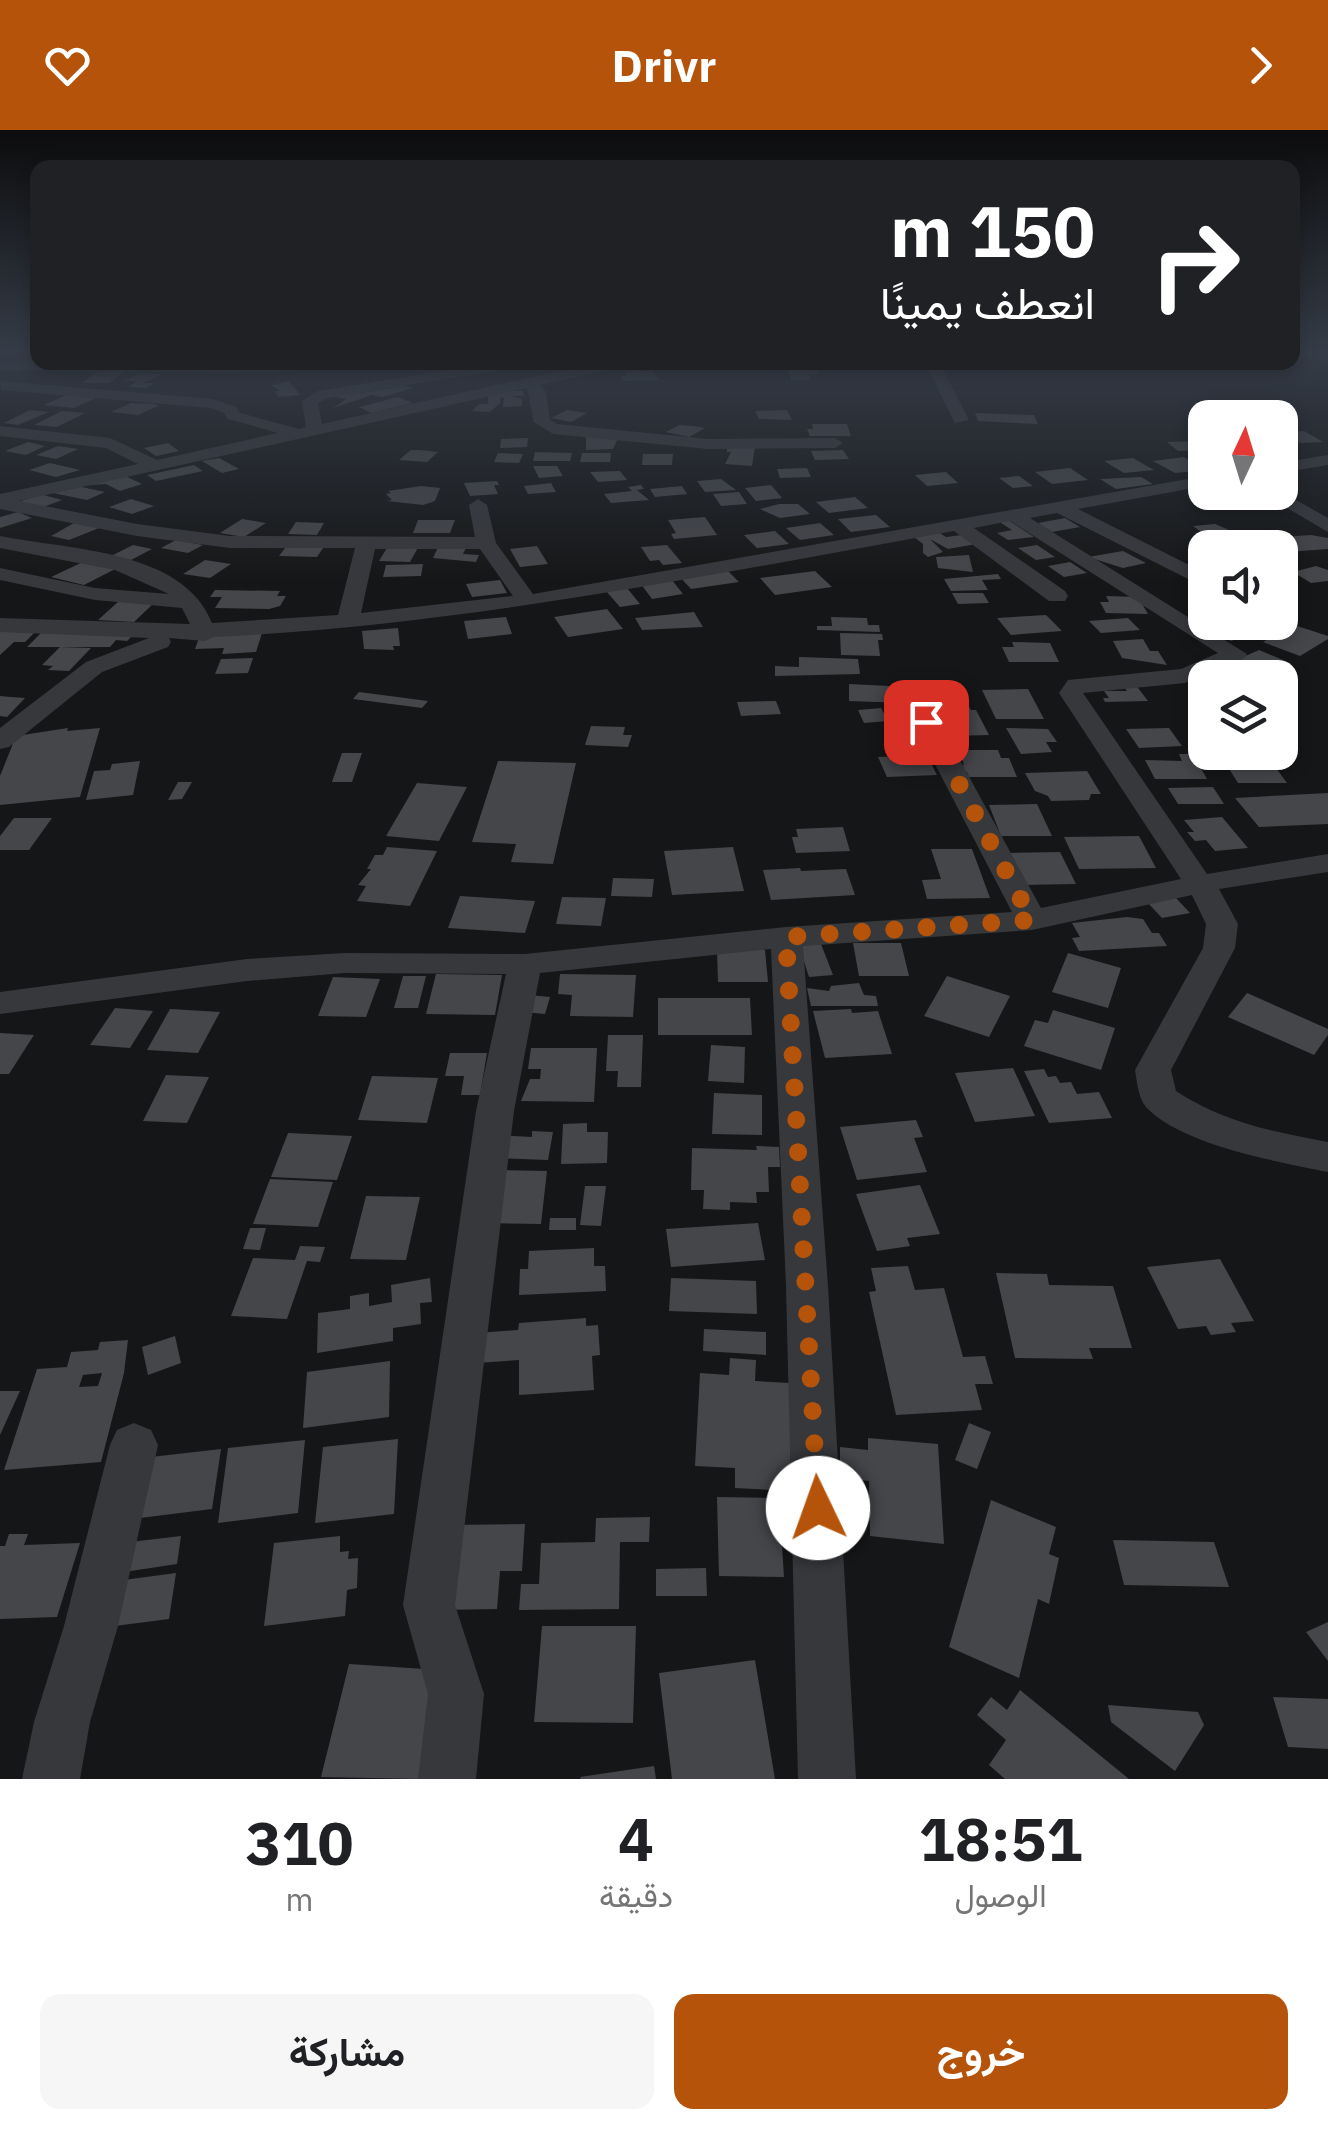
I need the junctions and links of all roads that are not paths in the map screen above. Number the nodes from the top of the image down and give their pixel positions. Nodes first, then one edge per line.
1 (287, 428) edge
2 (309, 428) edge
3 (331, 428) edge
4 (552, 428) edge
5 (0, 431) edge
6 (309, 433) junction
7 (835, 443) dead end
8 (1328, 460) edge
9 (1298, 465) edge
10 (155, 466) junction
11 (1188, 484) edge
12 (0, 502) edge
13 (478, 505) dead end
14 (1060, 507) junction
15 (1298, 508) edge
16 (1013, 516) junction
17 (1323, 521) edge
18 (961, 527) junction
19 (0, 542) edge
20 (366, 542) junction
21 (486, 543) junction
22 (1188, 573) edge
23 (0, 574) edge
24 (1056, 596) dead end
25 (527, 601) junction
26 (193, 602) junction
27 (348, 620) junction
28 (0, 625) edge
29 (193, 634) junction
30 (926, 722) dead end
31 (0, 741) edge
32 (1328, 863) edge
33 (1199, 886) junction
34 (1032, 920) junction
35 (786, 937) junction
36 (525, 964) junction
37 (0, 1003) edge
38 (1328, 1156) edge
39 (134, 1445) dead end
40 (51, 1779) edge
41 (447, 1779) edge
42 (827, 1779) edge

1 - 6 street
2 - 6 street
3 - 6 street
4 - 7 street
5 - 10 street
6 - 10 street
8 - 9 street
10 - 12 street
11 - 14 street
12 - 20 street
13 - 21 street
14 - 16 street
14 - 22 street
15 - 17 street
16 - 18 street
16 - 33 street
18 - 24 street
18 - 25 street
19 - 26 street
20 - 21 street
20 - 27 street
21 - 25 street
23 - 26 street
25 - 27 street
26 - 29 street
27 - 29 street
28 - 29 street
29 - 31 street
30 - 34 street
32 - 33 street
33 - 34 street
33 - 38 street
34 - 35 street
35 - 36 street
35 - 42 street
36 - 37 street
36 - 41 street
39 - 40 street

